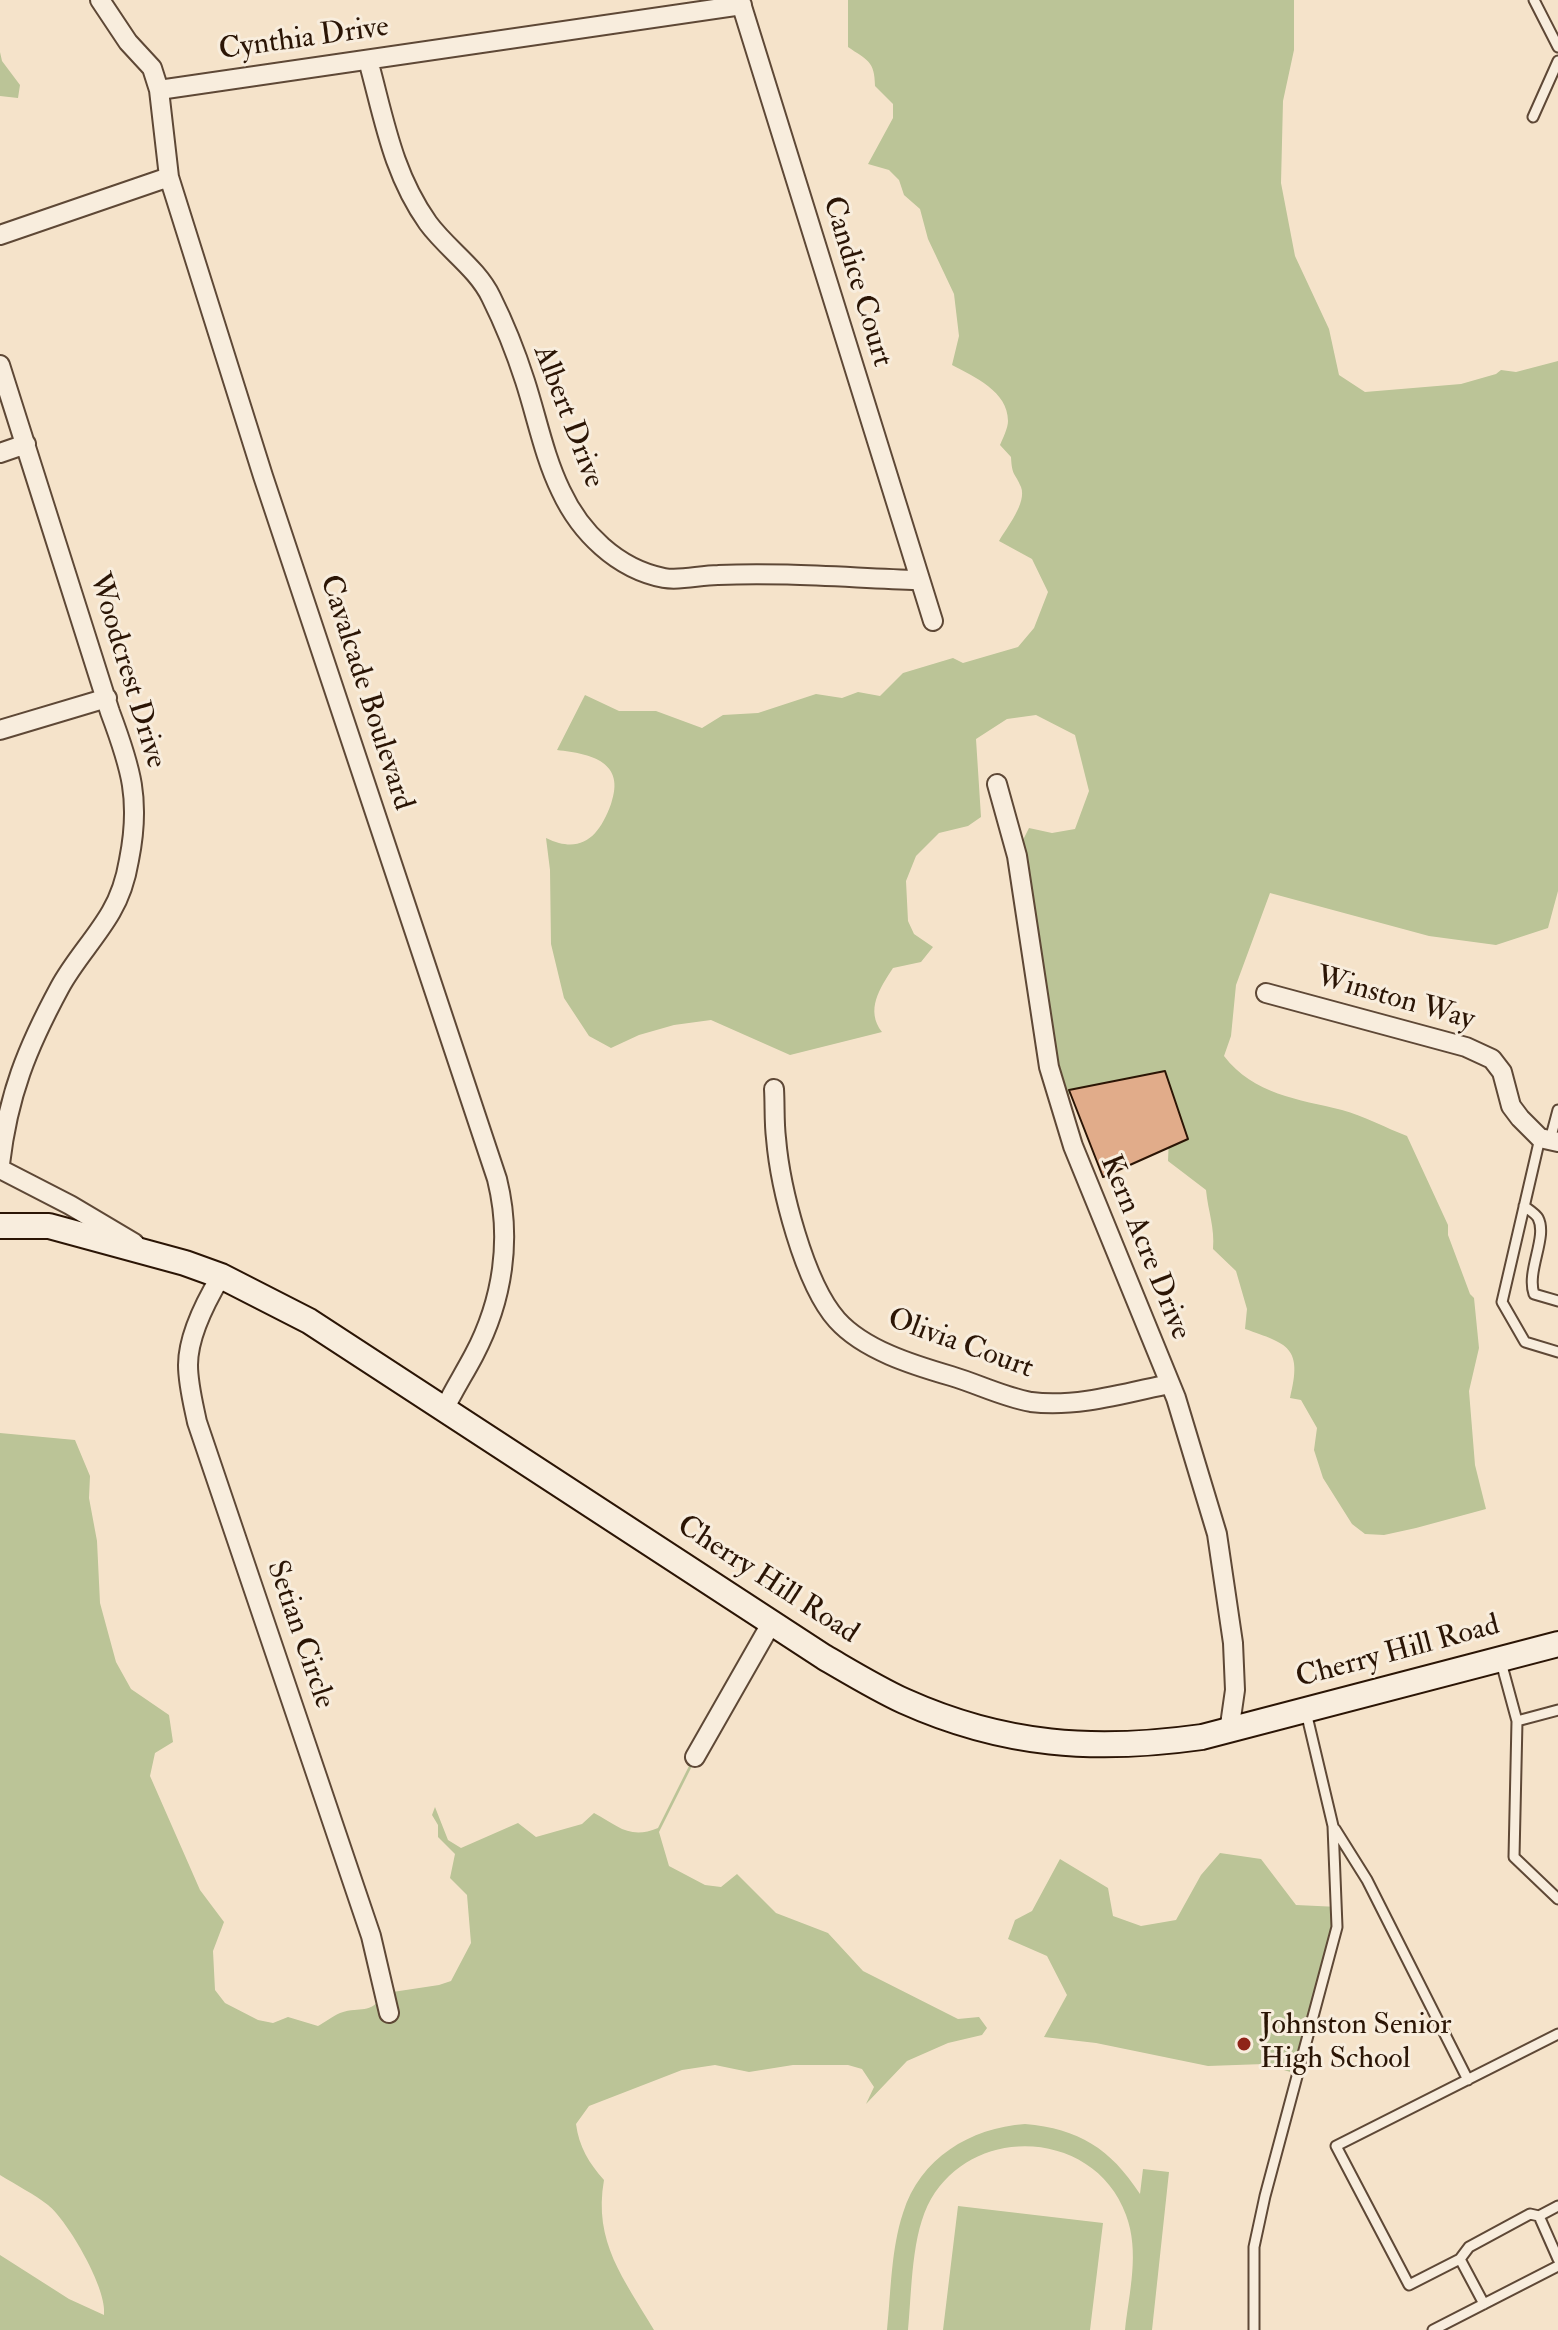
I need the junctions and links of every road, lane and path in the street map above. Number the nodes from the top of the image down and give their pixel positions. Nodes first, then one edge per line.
1 (100, 0) edge
2 (1534, 0) edge
3 (741, 3) edge
4 (1558, 47) edge
5 (368, 60) junction
6 (1558, 61) edge
7 (159, 90) junction
8 (1533, 117) dead end
9 (169, 177) junction
10 (0, 235) edge
11 (0, 365) edge
12 (26, 444) junction
13 (0, 453) edge
14 (918, 580) junction
15 (933, 621) dead end
16 (107, 698) junction
17 (0, 730) edge
18 (997, 784) dead end
19 (1266, 993) dead end
20 (774, 1089) dead end
21 (1558, 1110) edge
22 (1549, 1140) edge
23 (0, 1167) edge
24 (1524, 1206) junction
25 (0, 1226) edge
26 (148, 1252) junction
27 (221, 1276) junction
28 (1558, 1301) edge
29 (1558, 1352) edge
30 (1169, 1384) junction
31 (444, 1410) junction
32 (772, 1622) junction
33 (1558, 1644) edge
34 (1500, 1657) junction
35 (1558, 1710) edge
36 (1306, 1712) junction
37 (1517, 1721) junction
38 (1229, 1732) junction
39 (695, 1757) dead end
40 (1333, 1826) junction
41 (1558, 1899) edge
42 (389, 2013) dead end
43 (1558, 2034) edge
44 (1468, 2080) junction
45 (1558, 2206) edge
46 (1539, 2216) junction
47 (1460, 2259) junction
48 (1558, 2259) edge
49 (1558, 2266) edge
50 (1484, 2304) junction
51 (1254, 2330) edge
52 (1433, 2330) edge

1 - 7 street, Cavalcade Boulevard
2 - 4 lane
3 - 5 street, Cynthia Drive
3 - 14 street, Candice Court
5 - 7 street, Cynthia Drive
5 - 14 street, Albert Drive
6 - 8 lane
7 - 9 street, Cavalcade Boulevard
9 - 10 street
9 - 31 street, Cavalcade Boulevard
11 - 12 street, Woodcrest Drive
12 - 13 street
12 - 16 street, Woodcrest Drive
14 - 15 street
16 - 17 street
16 - 23 street, Woodcrest Drive
18 - 30 street, Kern Acre Drive
19 - 22 street, Winston Way
20 - 30 street, Olivia Court
21 - 22 lane
22 - 24 lane
23 - 26 street
24 - 28 lane
24 - 29 lane
25 - 26 main road, Cherry Hill Road
26 - 27 main road, Cherry Hill Road
27 - 31 main road, Cherry Hill Road
27 - 42 street, Setian Circle
30 - 38 street, Kern Acre Drive
31 - 32 main road, Cherry Hill Road
32 - 38 main road, Cherry Hill Road
32 - 39 street
33 - 34 main road, Cherry Hill Road
34 - 36 main road, Cherry Hill Road
34 - 37 lane
35 - 37 lane
36 - 38 main road, Cherry Hill Road
36 - 40 lane
37 - 41 lane
40 - 44 lane
40 - 51 lane
43 - 44 lane
44 - 47 lane
45 - 46 lane
46 - 47 lane
46 - 48 lane
47 - 50 lane
49 - 50 lane
50 - 52 lane

